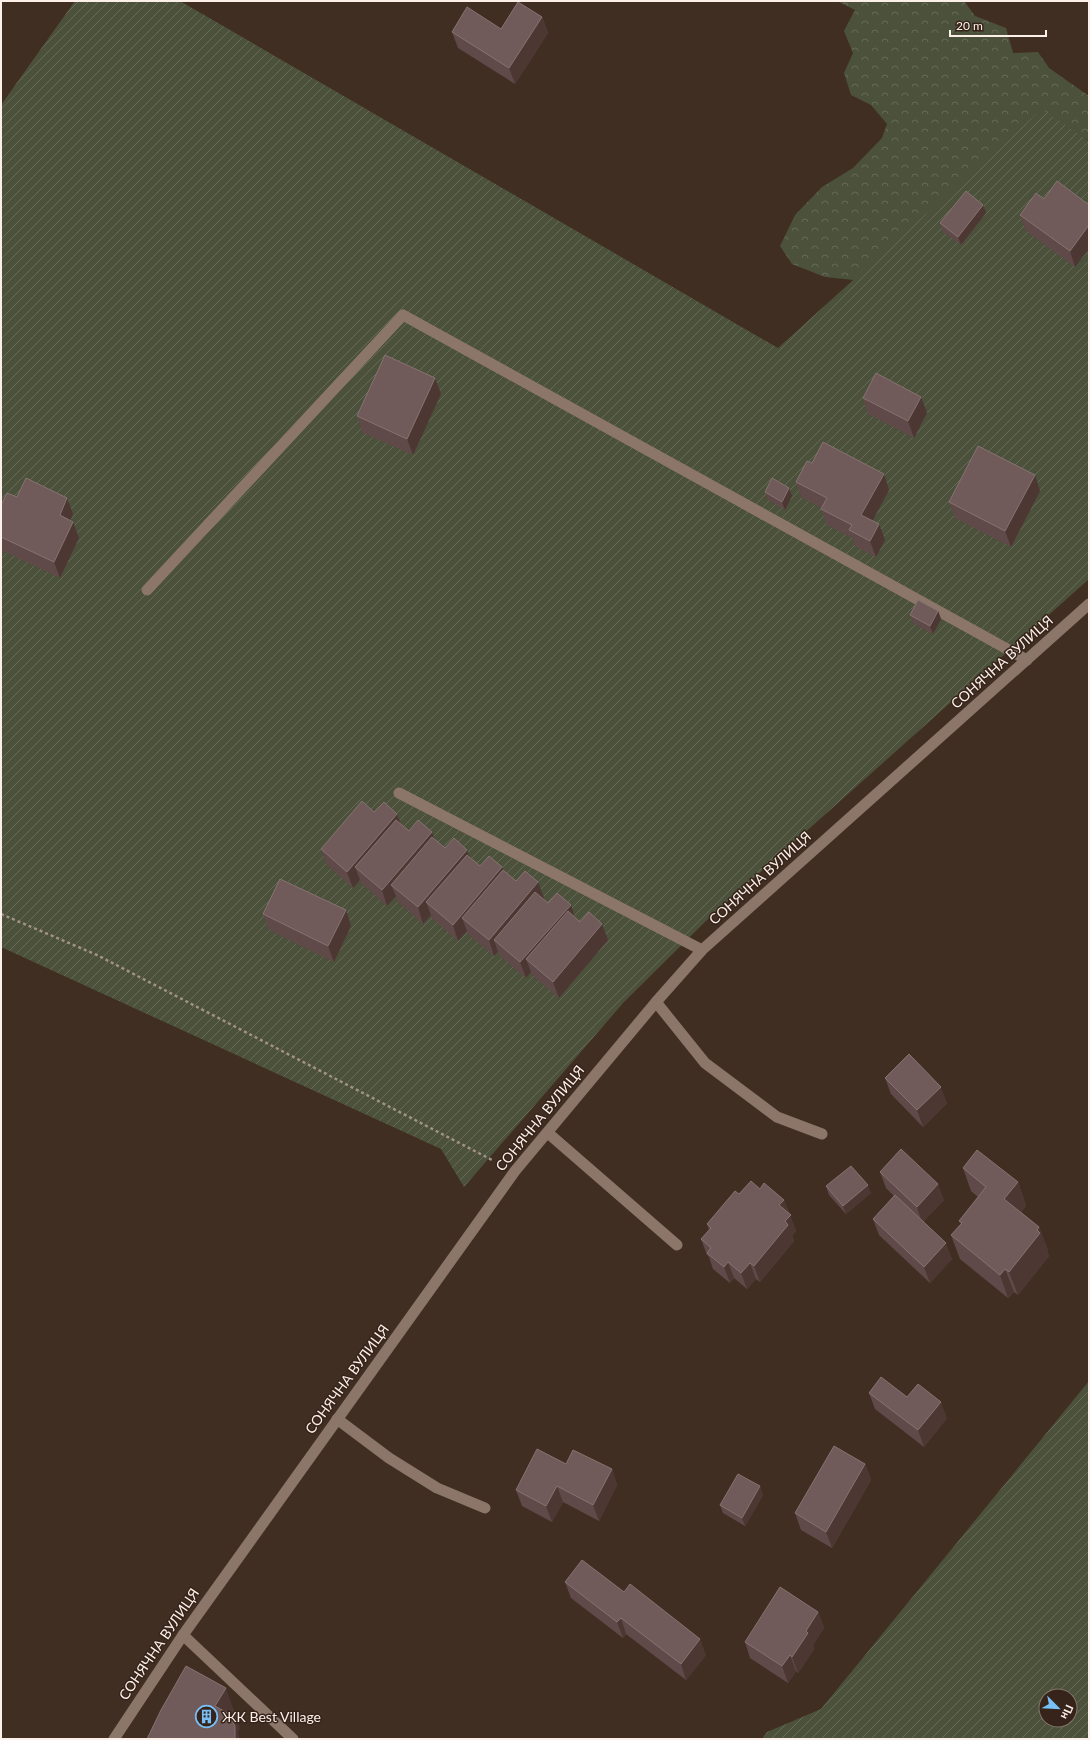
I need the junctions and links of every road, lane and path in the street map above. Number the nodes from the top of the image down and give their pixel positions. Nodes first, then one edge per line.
1 (147, 590) dead end
2 (1089, 604) edge
3 (1027, 660) junction
4 (400, 793) dead end
5 (1, 914) edge
6 (702, 950) junction
7 (656, 1002) junction
8 (548, 1133) junction
9 (822, 1134) dead end
10 (515, 1171) junction
11 (677, 1245) dead end
12 (337, 1418) junction
13 (485, 1508) dead end
14 (183, 1635) junction
15 (114, 1739) edge
16 (293, 1739) edge

1 - 3 street
2 - 3 street, СОНЯЧНА ВУЛИЦЯ
3 - 6 street, СОНЯЧНА ВУЛИЦЯ
4 - 6 street
5 - 10 path
6 - 7 street, СОНЯЧНА ВУЛИЦЯ
7 - 8 street, СОНЯЧНА ВУЛИЦЯ
7 - 9 street
8 - 10 street, СОНЯЧНА ВУЛИЦЯ
8 - 11 street
10 - 12 street, СОНЯЧНА ВУЛИЦЯ
12 - 13 street
12 - 14 street, СОНЯЧНА ВУЛИЦЯ
14 - 15 street, СОНЯЧНА ВУЛИЦЯ
14 - 16 street

